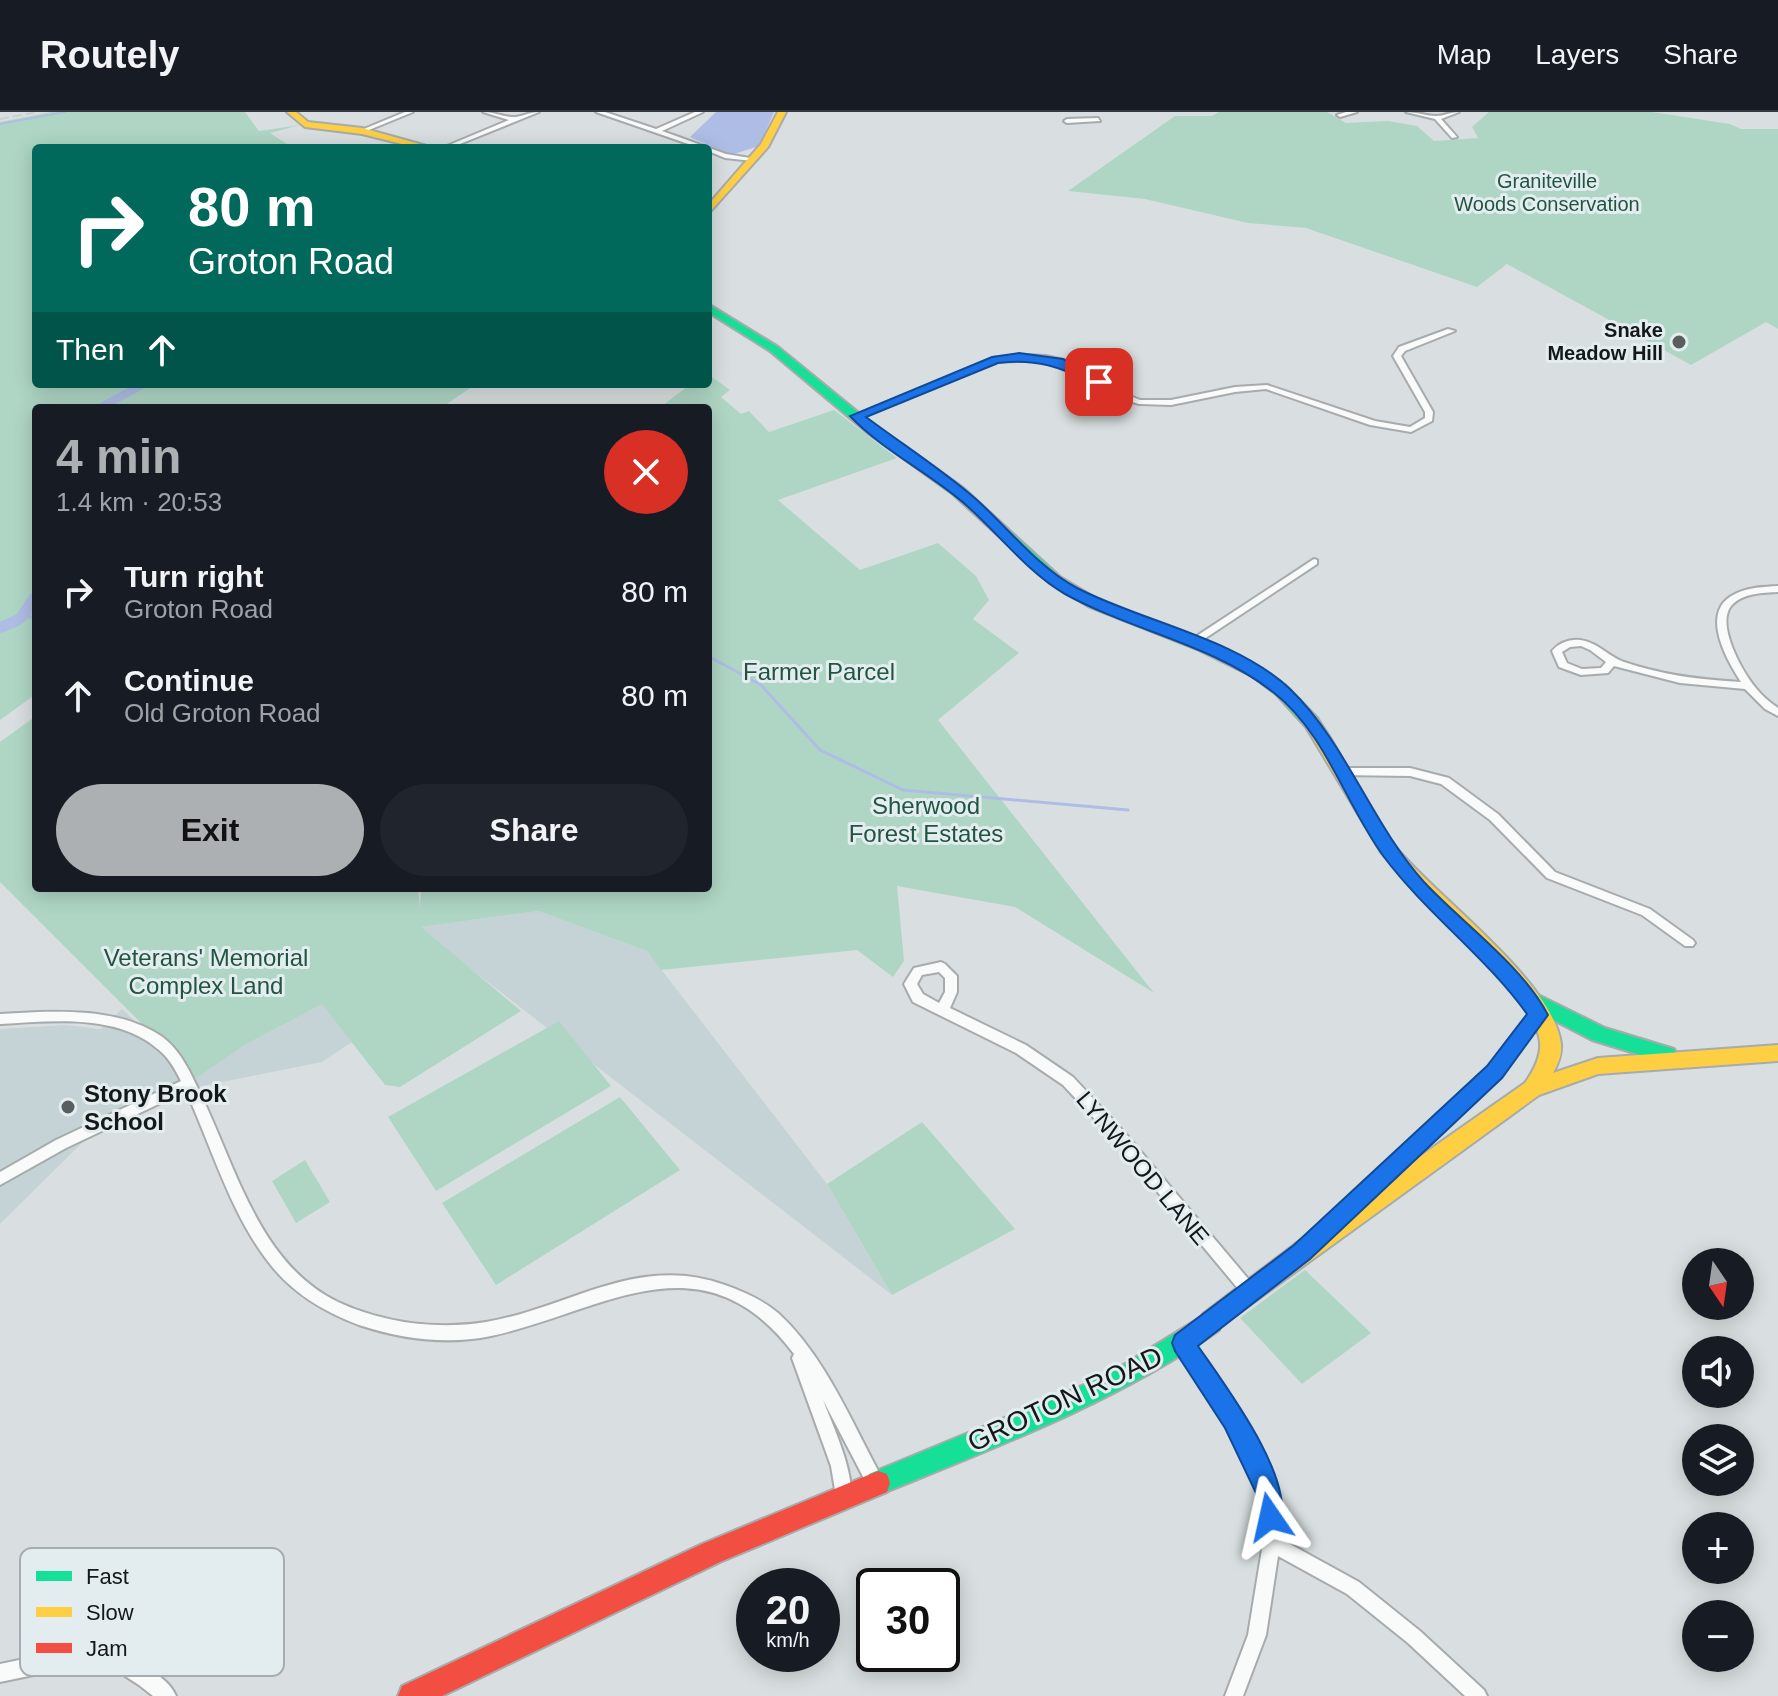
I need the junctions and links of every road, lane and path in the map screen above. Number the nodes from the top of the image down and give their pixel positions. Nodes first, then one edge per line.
1 (291, 112) edge
2 (410, 112) edge
3 (486, 112) edge
4 (536, 112) edge
5 (599, 112) edge
6 (700, 112) edge
7 (782, 112) edge
8 (1354, 112) edge
9 (1409, 112) edge
10 (1456, 112) edge
11 (1340, 115) dead end
12 (1437, 118) junction
13 (515, 120) junction
14 (1098, 120) dead end
15 (1067, 121) dead end
16 (659, 130) junction
17 (362, 131) junction
18 (1454, 137) dead end
19 (413, 144) edge
20 (455, 144) edge
21 (695, 144) edge
22 (712, 151) edge
23 (753, 159) junction
24 (712, 206) edge
25 (712, 309) edge
26 (1451, 331) dead end
27 (857, 416) junction
28 (1314, 562) dead end
29 (1778, 589) edge
30 (1191, 643) junction
31 (1612, 662) junction
32 (1746, 686) junction
33 (1778, 713) edge
34 (1342, 772) junction
35 (1689, 943) dead end
36 (1522, 992) junction
37 (942, 1010) dead end
38 (1538, 1015) junction
39 (0, 1019) edge
40 (1778, 1053) edge
41 (1681, 1059) junction
42 (189, 1083) junction
43 (1532, 1089) junction
44 (0, 1179) edge
45 (1302, 1252) junction
46 (1250, 1292) junction
47 (795, 1343) junction
48 (1183, 1343) junction
49 (875, 1482) junction
50 (843, 1496) junction
51 (1271, 1543) junction
52 (20, 1670) edge
53 (0, 1673) edge
54 (145, 1676) edge
55 (167, 1696) edge
56 (412, 1696) edge
57 (1234, 1696) edge
58 (1478, 1696) edge

1 - 17 main road
2 - 17 street
3 - 13 street
4 - 13 street
5 - 16 street
6 - 16 street
7 - 23 main road
8 - 11 street
9 - 12 street
10 - 12 street
12 - 18 street
13 - 20 street
14 - 15 street
16 - 21 street
17 - 19 main road
22 - 23 street
23 - 24 main road
25 - 27 main road
26 - 27 street
27 - 30 main road
28 - 30 street
29 - 32 street
30 - 34 main road
31 - 31 street
31 - 32 street
32 - 33 street
34 - 35 street
34 - 36 main road
36 - 38 main road
36 - 41 main road
37 - 46 street, LYNWOOD LANE
38 - 43 main road
38 - 45 street
39 - 42 street
40 - 41 main road, GROTON ROAD
41 - 43 main road, GROTON ROAD
42 - 44 street
42 - 47 street
43 - 45 main road, GROTON ROAD
45 - 46 main road, GROTON ROAD
46 - 48 main road, GROTON ROAD
47 - 49 street
47 - 50 street
48 - 49 main road, GROTON ROAD
48 - 51 street
49 - 50 main road, GROTON ROAD
50 - 56 main road, GROTON ROAD
51 - 57 street
51 - 58 street
52 - 53 street
54 - 55 street

